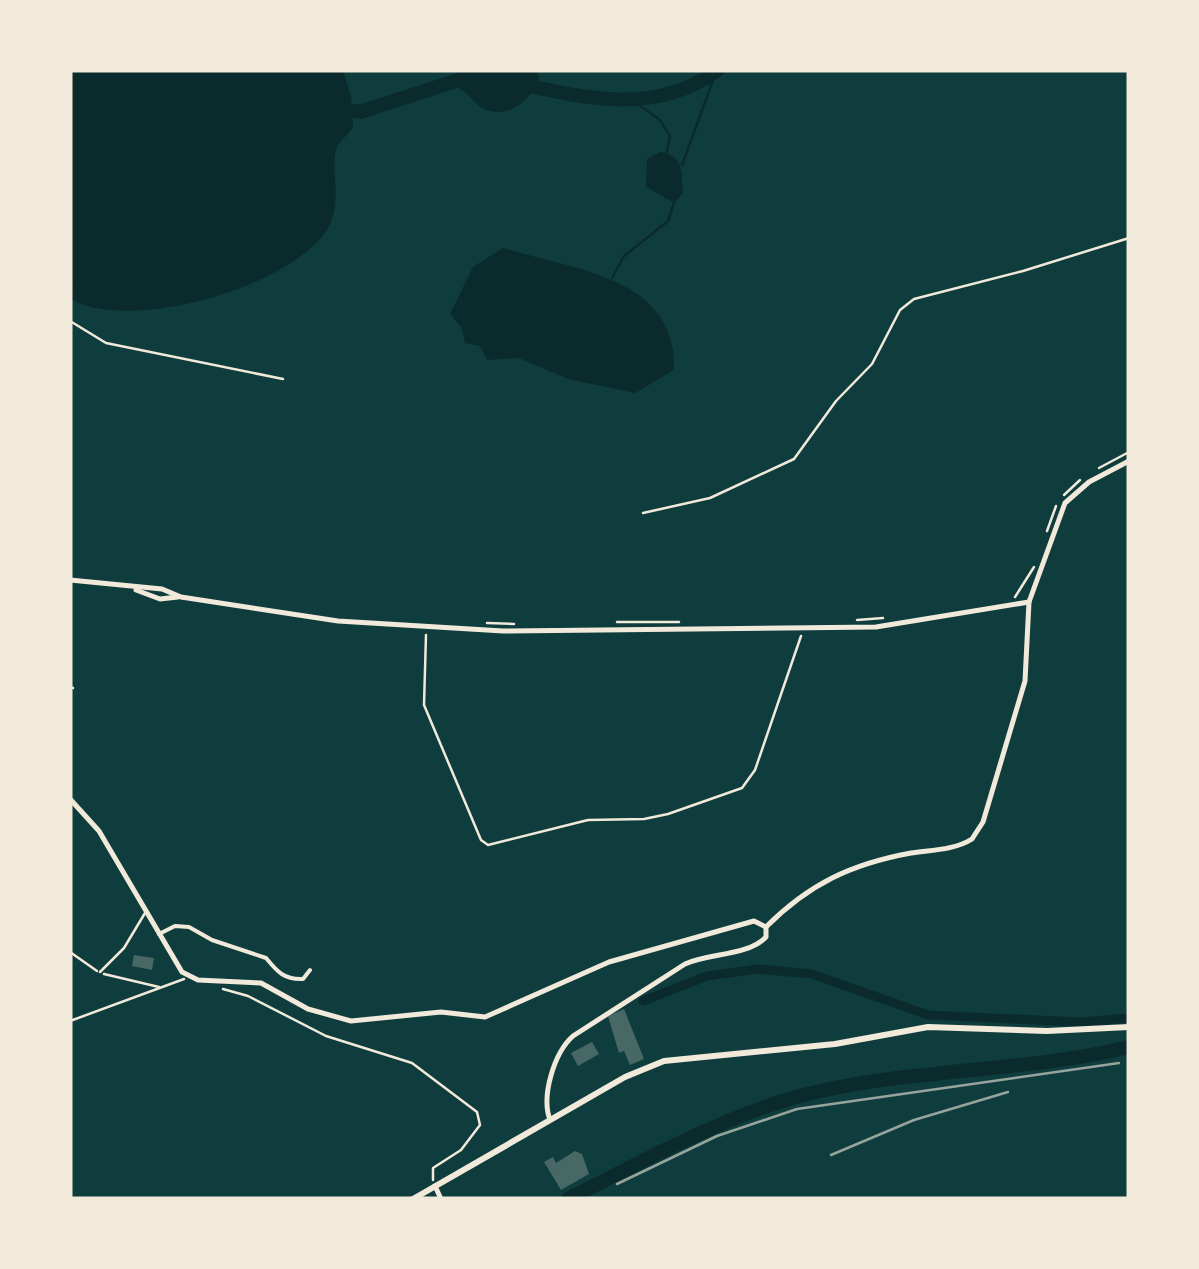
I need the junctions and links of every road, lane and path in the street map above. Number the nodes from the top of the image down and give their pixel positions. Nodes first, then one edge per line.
1 (1129, 238) edge
2 (70, 320) edge
3 (283, 379) dead end
4 (1129, 452) edge
5 (1129, 460) edge
6 (643, 513) dead end
7 (1046, 535) dead end
8 (1038, 559) dead end
9 (70, 580) edge
10 (1009, 600) dead end
11 (1030, 602) junction
12 (895, 617) dead end
13 (844, 620) dead end
14 (476, 622) dead end
15 (693, 622) dead end
16 (518, 624) dead end
17 (606, 626) dead end
18 (803, 628) junction
19 (426, 629) junction
20 (70, 799) edge
21 (146, 912) junction
22 (766, 927) junction
23 (159, 934) junction
24 (70, 952) edge
25 (310, 970) dead end
26 (100, 972) junction
27 (190, 978) junction
28 (160, 987) junction
29 (224, 989) dead end
30 (70, 1021) edge
31 (1128, 1027) edge
32 (1129, 1036) edge
33 (550, 1120) junction
34 (435, 1186) junction
35 (412, 1199) edge
36 (441, 1199) edge

1 - 6 path
2 - 3 path
4 - 7 path
5 - 11 street
8 - 10 path
9 - 19 street
11 - 18 street
11 - 22 street
12 - 13 path
14 - 16 path
15 - 17 path
18 - 19 street
18 - 19 path
20 - 21 street
21 - 23 street
21 - 26 lane
22 - 27 street
22 - 33 street
23 - 25 street
23 - 27 street
24 - 26 path
26 - 28 path
27 - 28 path
28 - 30 path
29 - 34 path
31 - 32 street
31 - 33 main road
33 - 34 main road
34 - 35 main road
34 - 36 street

